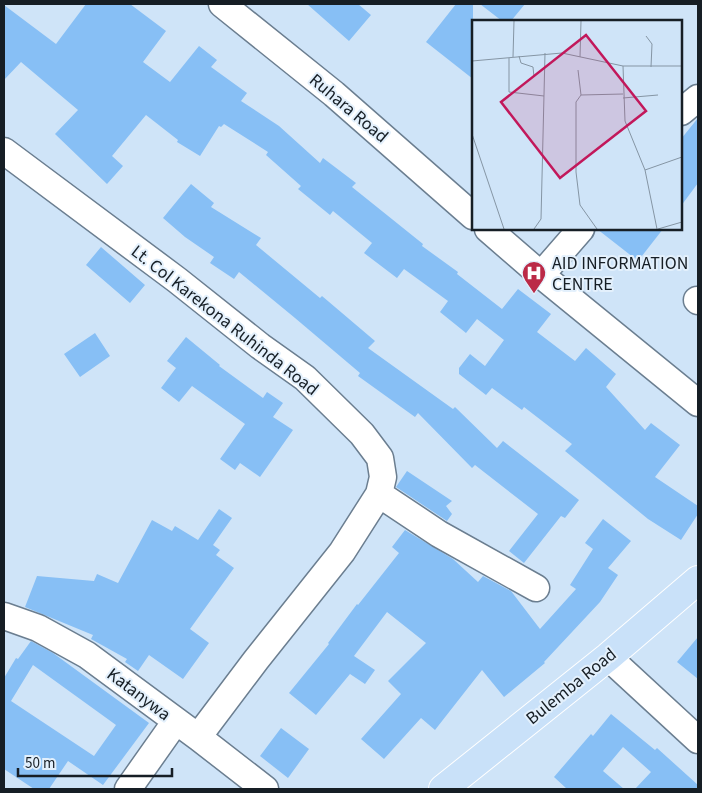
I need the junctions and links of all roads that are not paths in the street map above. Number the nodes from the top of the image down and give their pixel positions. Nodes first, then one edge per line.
1 (222, 4) edge
2 (698, 98) edge
3 (682, 111) edge
4 (4, 151) edge
5 (472, 215) edge
6 (489, 230) edge
7 (580, 230) edge
8 (541, 275) junction
9 (698, 403) edge
10 (379, 494) junction
11 (698, 580) edge
12 (536, 588) dead end
13 (4, 616) edge
14 (608, 657) junction
15 (176, 721) junction
16 (198, 737) junction
17 (698, 740) edge
18 (128, 789) edge
19 (265, 789) edge
20 (443, 789) edge

1 - 5 street, Ruhara Road
2 - 3 street
4 - 10 street, Lt. Col Karekona Ruhinda Road
6 - 8 street
7 - 8 street
8 - 9 street
10 - 12 street
10 - 16 street, Lt. Col Karekona Ruhinda Road
11 - 14 main road, Bulemba Road
13 - 15 street, Katanywa
14 - 17 street
14 - 20 main road, Bulemba Road
15 - 16 street, Katanywa
15 - 18 street
16 - 19 street, Katanywa

